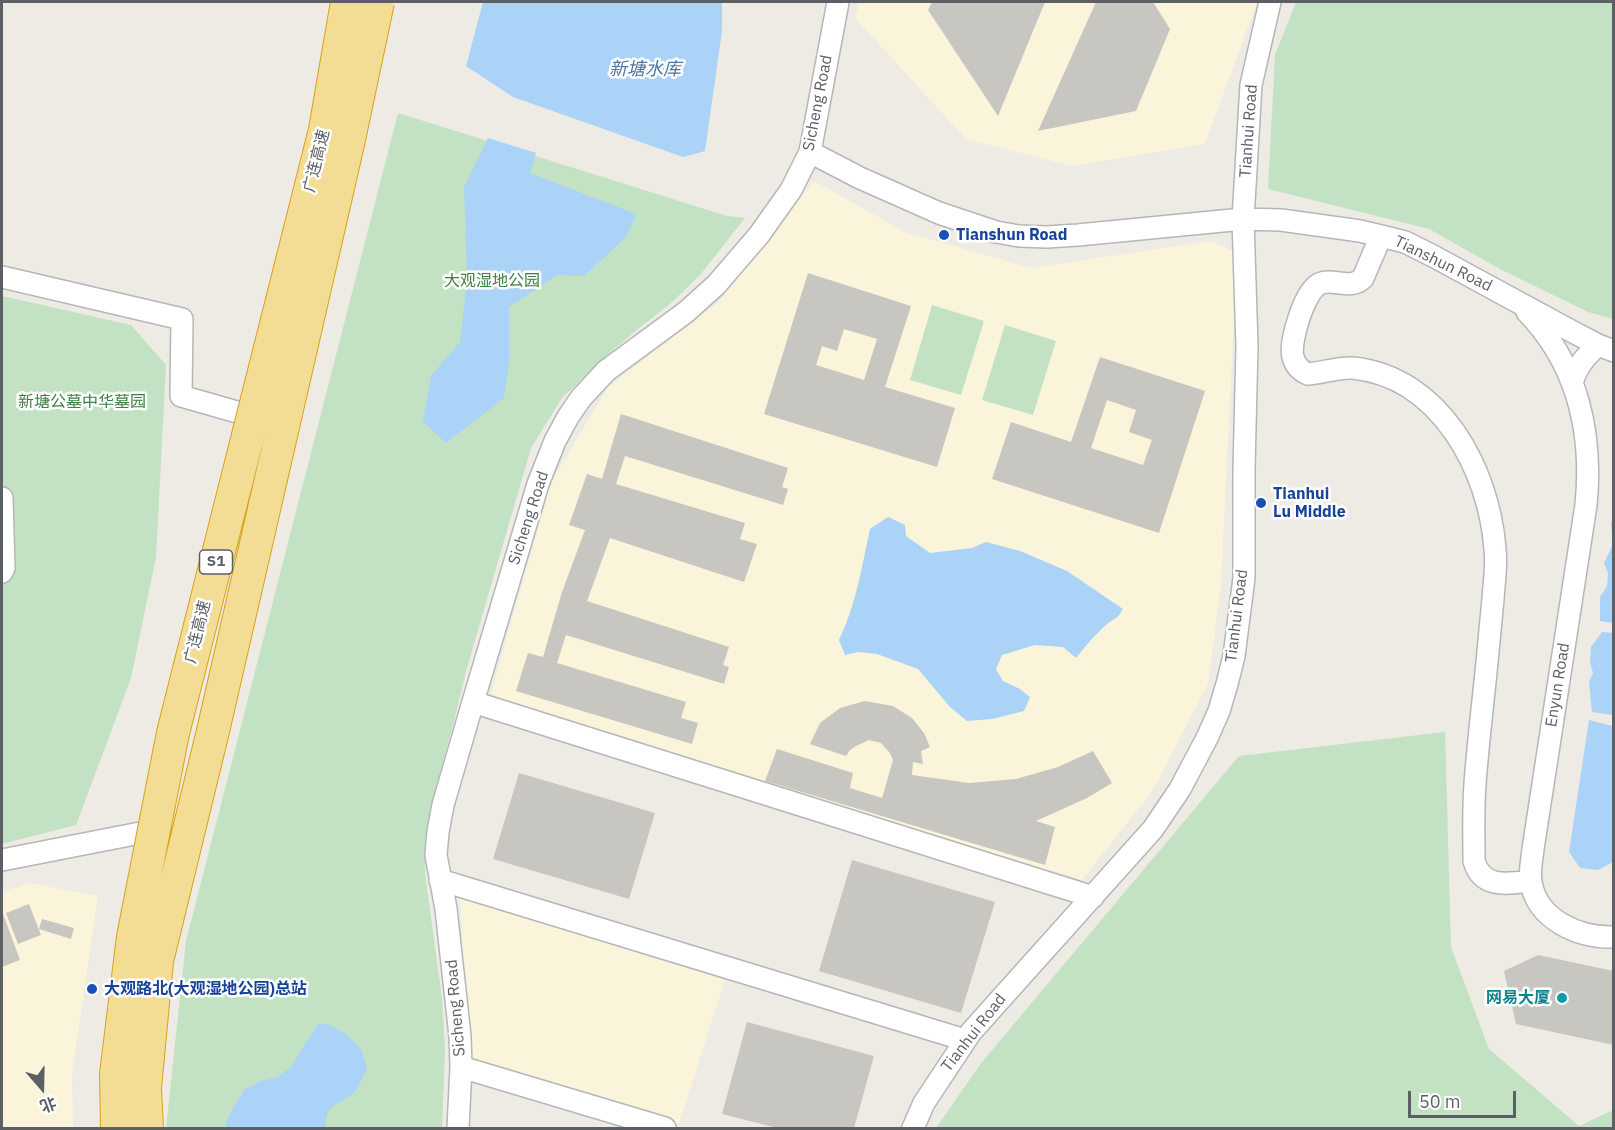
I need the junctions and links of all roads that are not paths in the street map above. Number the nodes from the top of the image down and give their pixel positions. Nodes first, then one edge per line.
1 (347, 2) edge
2 (378, 2) edge
3 (838, 2) edge
4 (1270, 2) edge
5 (810, 152) junction
6 (1243, 219) junction
7 (1381, 236) junction
8 (2, 278) edge
9 (1518, 303) junction
10 (1606, 348) edge
11 (1572, 382) junction
12 (244, 414) dead end
13 (2, 498) edge
14 (2, 572) edge
15 (473, 702) junction
16 (140, 833) dead end
17 (2, 860) edge
18 (440, 880) junction
19 (1531, 881) junction
20 (1093, 897) junction
21 (1614, 937) edge
22 (965, 1040) junction
23 (461, 1067) junction
24 (117, 1128) edge
25 (147, 1128) edge
26 (458, 1128) edge
27 (665, 1128) edge
28 (913, 1128) edge

1 - 24 highway, 广连高速 / S1, bridge
2 - 25 highway, 广连高速 / S1, bridge
3 - 5 street, Sicheng Road
4 - 6 street, Tianhui Road
5 - 6 street, Tianshun Road
5 - 15 street, Sicheng Road
6 - 7 street, Tianshun Road
6 - 20 street, Tianhui Road
7 - 9 street, Tianshun Road
7 - 19 street
8 - 12 street
9 - 10 street, Tianshun Road
9 - 11 street, Enyun Road
10 - 11 street
11 - 19 street, Enyun Road
13 - 14 street
15 - 18 street, Sicheng Road
15 - 20 street
16 - 17 street
18 - 22 street
18 - 23 street, Sicheng Road
19 - 21 street, Enyun Road
20 - 22 street, Tianhui Road
22 - 28 street, Tianhui Road
23 - 26 street, Sicheng Road
23 - 27 street

